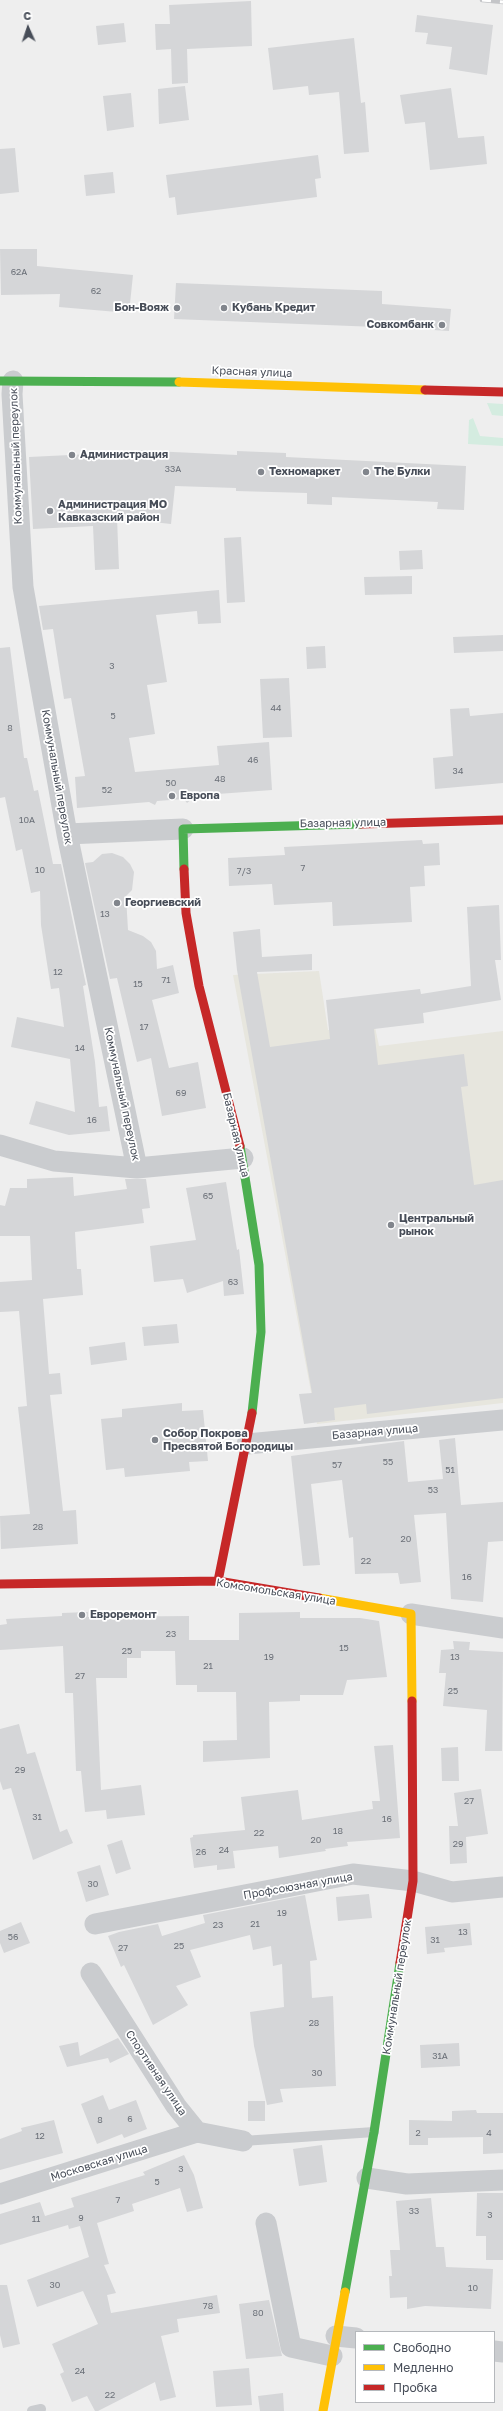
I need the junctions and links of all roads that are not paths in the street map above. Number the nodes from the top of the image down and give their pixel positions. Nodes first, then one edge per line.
1 (7, 381) edge
2 (503, 392) edge
3 (503, 820) edge
4 (183, 829) junction
5 (67, 834) junction
6 (0, 1145) edge
7 (243, 1158) junction
8 (137, 1168) junction
9 (503, 1420) edge
10 (247, 1444) junction
11 (218, 1581) junction
12 (0, 1584) edge
13 (411, 1614) junction
14 (503, 1628) edge
15 (413, 1881) junction
16 (503, 1887) edge
17 (95, 1924) dead end
18 (91, 1973) dead end
19 (197, 2132) junction
20 (374, 2132) junction
21 (243, 2141) joint
22 (367, 2178) junction
23 (503, 2180) edge
24 (0, 2194) edge
25 (266, 2223) dead end
26 (336, 2336) junction
27 (355, 2338) edge
28 (332, 2356) junction
29 (323, 2411) edge

1 - 2 main road, Красная улица
1 - 5 street, Коммунальный переулок
3 - 4 main road, Базарная улица
4 - 5 street, Базарная улица
4 - 7 main road, Базарная улица
5 - 8 street, Коммунальный переулок
6 - 8 street
7 - 8 street
7 - 10 main road, Базарная улица
9 - 10 street, Базарная улица
10 - 11 main road, Базарная улица
11 - 12 main road, Комсомольская улица
11 - 13 main road, Комсомольская улица
13 - 14 street, Комсомольская улица
13 - 15 main road, Коммунальный переулок
15 - 16 street, Профсоюзная улица
15 - 17 street, Профсоюзная улица
15 - 20 main road, Коммунальный переулок
18 - 19 street, Спортивная улица
19 - 21 street
19 - 24 street, Московская улица
20 - 21 lane
20 - 22 main road, Коммунальный переулок
22 - 23 street
22 - 26 main road, Коммунальный переулок
25 - 28 street
26 - 27 street
26 - 28 main road, Коммунальный переулок
28 - 29 main road

